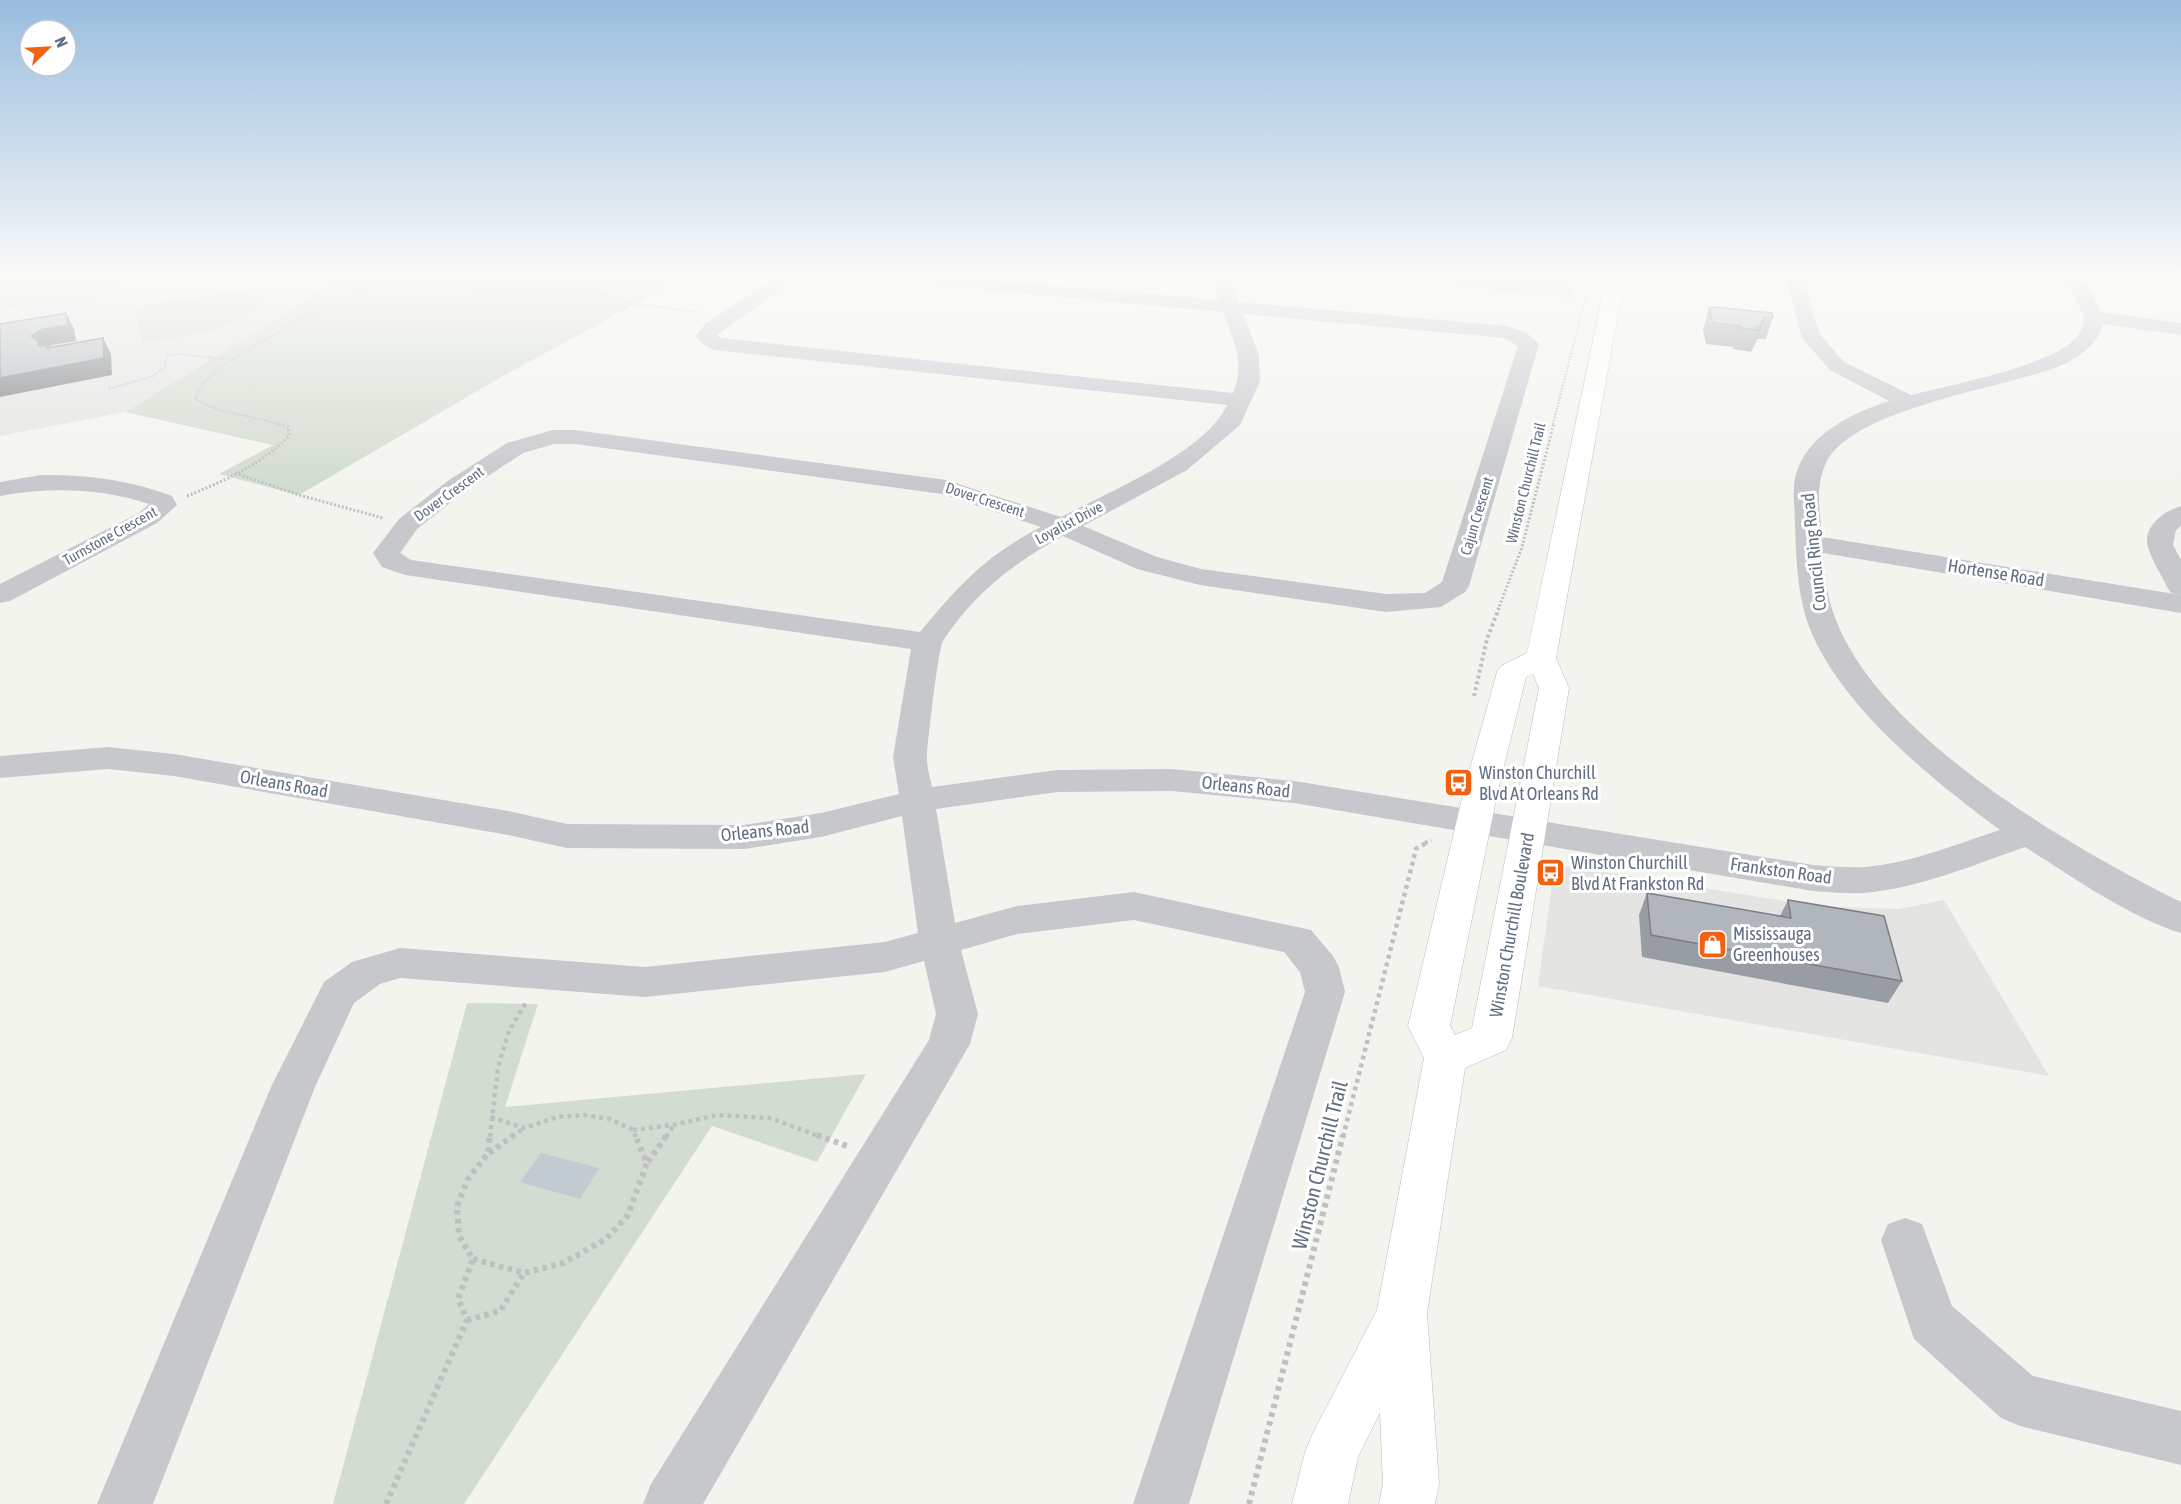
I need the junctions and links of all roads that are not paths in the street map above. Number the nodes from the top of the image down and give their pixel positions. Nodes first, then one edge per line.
1 (727, 345) edge
2 (1245, 345) edge
3 (1529, 345) edge
4 (1602, 345) edge
5 (1819, 345) edge
6 (2078, 345) edge
7 (1241, 400) junction
8 (1909, 403) junction
9 (0, 489) edge
10 (2181, 514) edge
11 (1062, 526) junction
12 (1811, 543) junction
13 (2181, 587) edge
14 (0, 595) edge
15 (2181, 604) edge
16 (927, 642) junction
17 (1541, 658) junction
18 (0, 767) edge
19 (918, 800) junction
20 (1474, 822) junction
21 (1529, 831) junction
22 (2029, 832) junction
23 (2181, 919) edge
24 (939, 941) junction
25 (1445, 1058) junction
26 (1905, 1240) dead end
27 (1402, 1313) junction
28 (2181, 1438) edge
29 (125, 1504) edge
30 (671, 1504) edge
31 (1161, 1504) edge
32 (1320, 1504) edge
33 (1407, 1504) edge

1 - 7 street
2 - 7 street, Loyalist Drive
3 - 11 street, Cajun Crescent
4 - 17 main road
5 - 8 street
6 - 8 street, Council Ring Road
7 - 11 street, Loyalist Drive
8 - 12 street, Council Ring Road
9 - 14 street, Turnstone Crescent
10 - 13 street
11 - 16 street, Loyalist Drive
11 - 16 street, Dover Crescent
12 - 15 street, Hortense Road
12 - 22 street, Council Ring Road
16 - 19 street
17 - 20 main road
17 - 21 main road, Winston Churchill Boulevard
18 - 19 street, Orleans Road
19 - 20 street, Orleans Road
19 - 24 street
20 - 21 street, Orleans Road
20 - 25 main road
21 - 22 street, Frankston Road
21 - 25 main road, Winston Churchill Boulevard
22 - 23 street, Council Ring Road
24 - 29 street
24 - 30 street
24 - 31 street
25 - 27 main road
26 - 28 street
27 - 32 main road
27 - 33 main road

